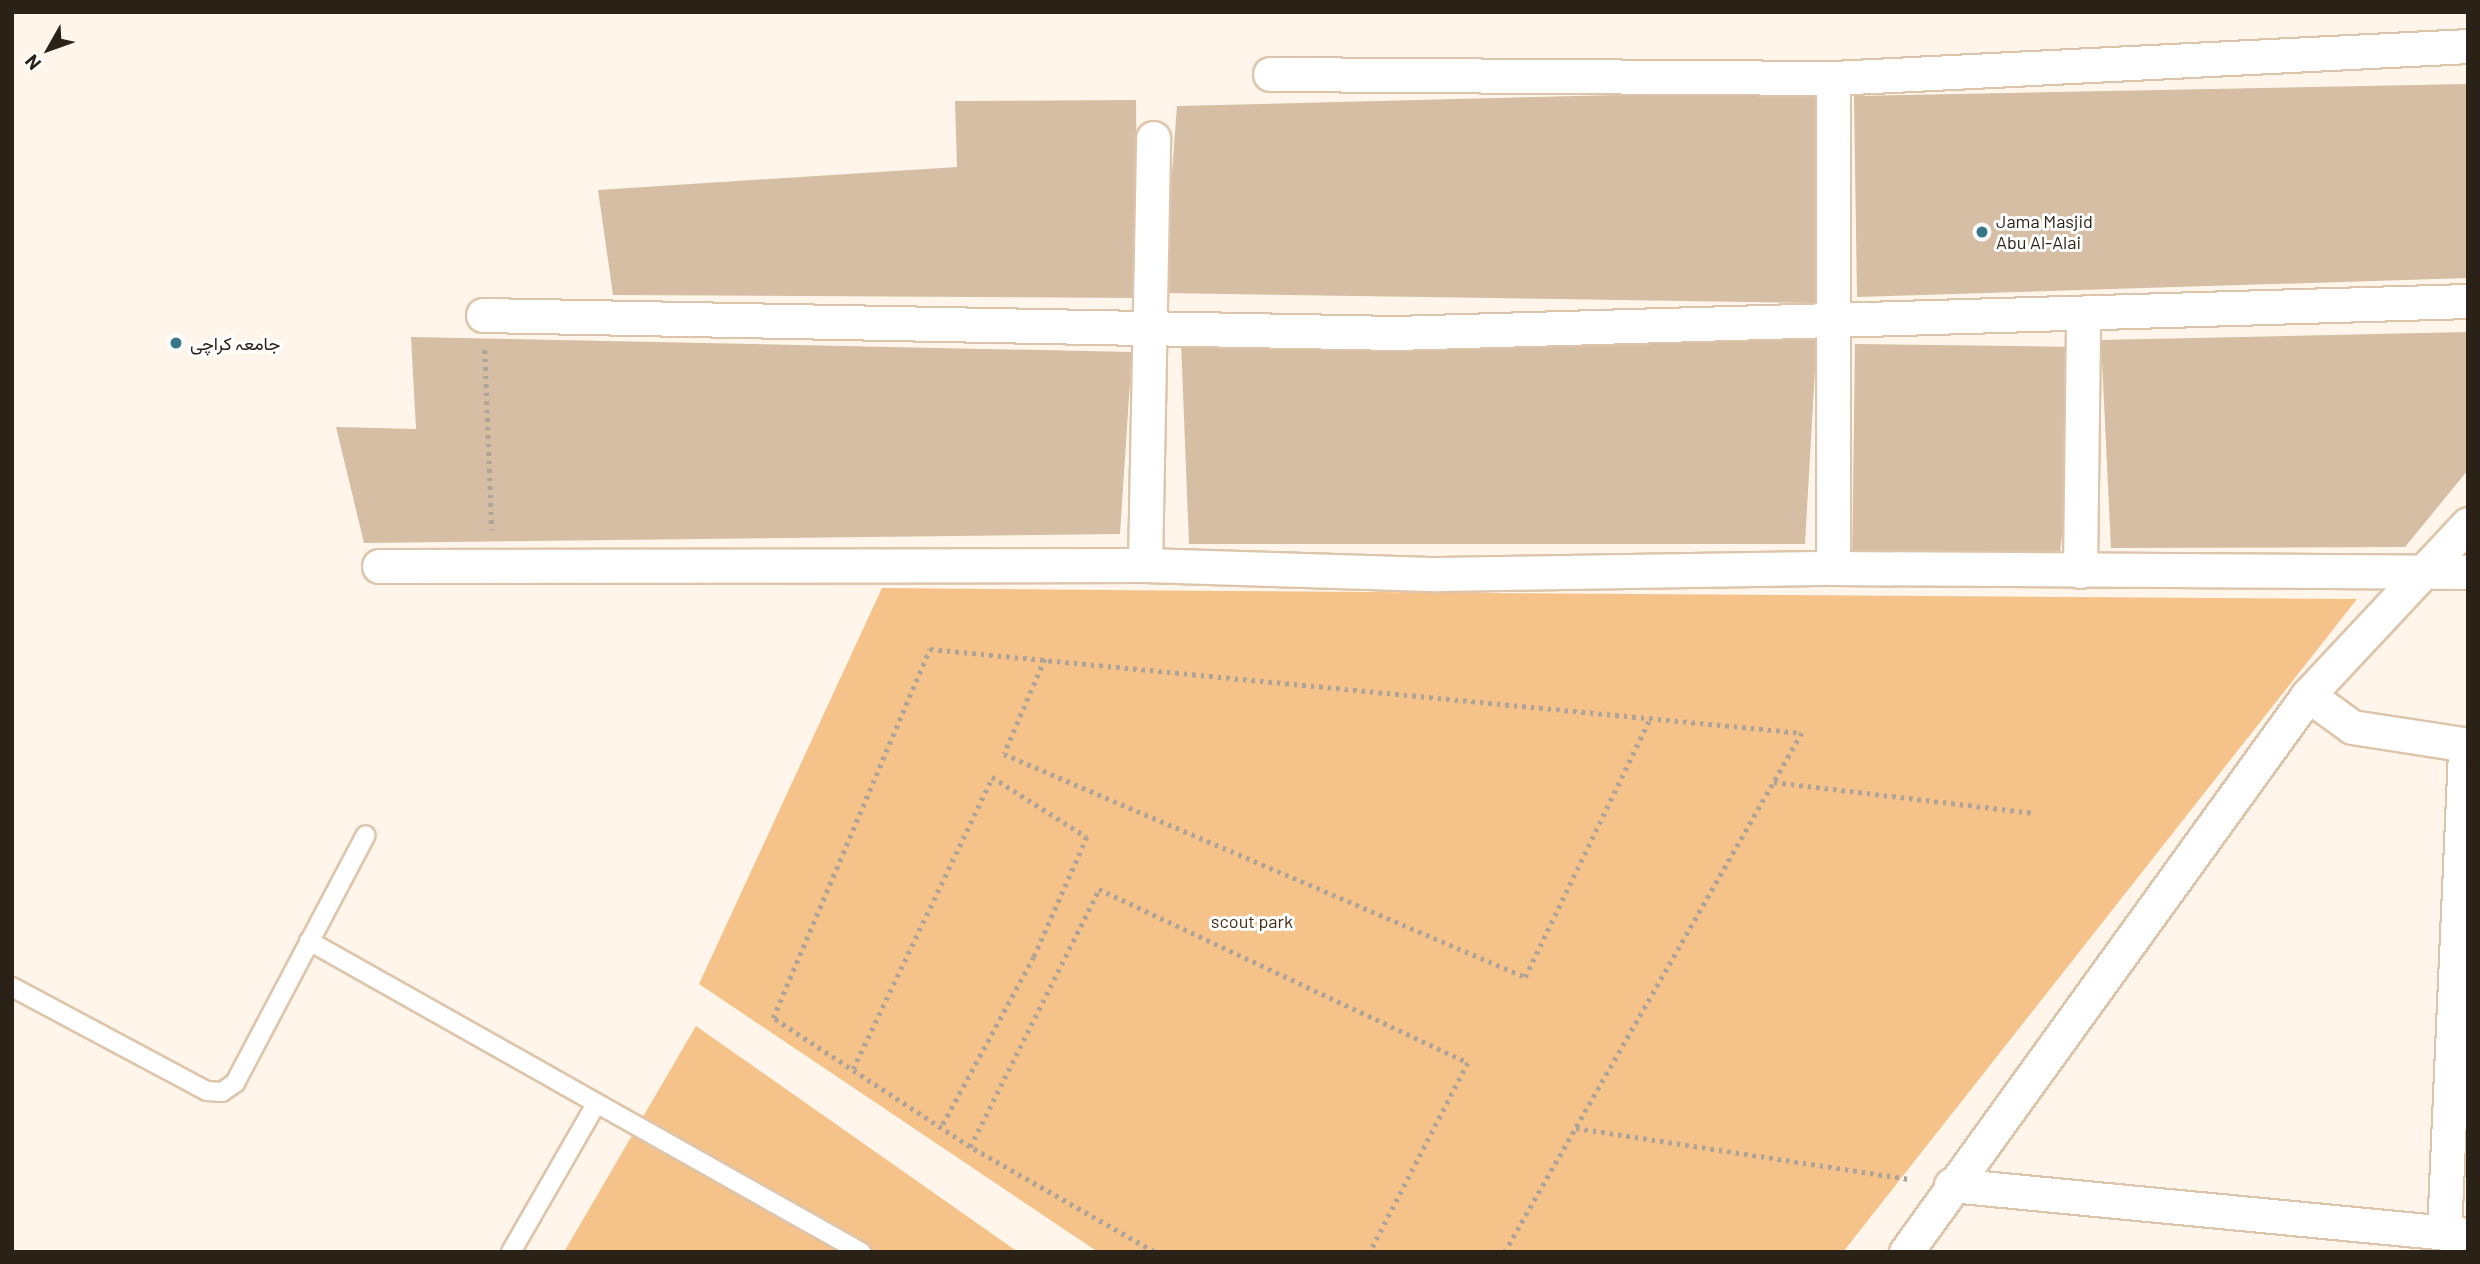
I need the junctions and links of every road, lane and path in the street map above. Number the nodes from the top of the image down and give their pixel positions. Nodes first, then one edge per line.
1 (2468, 46) edge
2 (1270, 74) dead end
3 (1833, 78) junction
4 (1153, 138) dead end
5 (2468, 301) edge
6 (483, 314) joint
7 (2083, 317) junction
8 (1835, 322) junction
9 (1150, 327) junction
10 (2468, 524) edge
11 (494, 565) junction
12 (1145, 565) junction
13 (379, 566) dead end
14 (1833, 568) junction
15 (2080, 571) junction
16 (2421, 571) junction
17 (2468, 572) edge
18 (1045, 659) junction
19 (2308, 695) junction
20 (1649, 721) junction
21 (2466, 745) edge
22 (1774, 782) junction
23 (2034, 813) dead end
24 (366, 835) dead end
25 (309, 941) junction
26 (12, 988) edge
27 (853, 1069) junction
28 (596, 1104) junction
29 (941, 1128) junction
30 (1576, 1128) junction
31 (970, 1147) junction
32 (1951, 1185) junction
33 (2456, 1234) edge
34 (2390, 1240) edge
35 (511, 1252) edge
36 (862, 1252) edge
37 (1154, 1252) edge
38 (1370, 1252) edge
39 (1505, 1252) edge
40 (1906, 1252) edge

1 - 3 street
2 - 3 street
3 - 8 street
4 - 9 street
5 - 7 street
6 - 9 street
6 - 11 path
7 - 8 street
7 - 15 street
8 - 9 street
8 - 14 street
9 - 12 street
10 - 16 street
11 - 12 street
11 - 13 street
12 - 14 street
14 - 15 street
15 - 16 street
16 - 17 street
16 - 19 street
18 - 20 path
18 - 20 path
18 - 27 path
19 - 21 street
19 - 32 street
20 - 22 path
21 - 33 street
22 - 23 path
22 - 30 path
24 - 25 lane
25 - 26 lane
25 - 28 lane
27 - 29 path
27 - 29 path
28 - 35 lane
28 - 36 lane
29 - 31 path
30 - 32 path
30 - 39 path
31 - 37 path
31 - 38 path
32 - 34 street
32 - 40 street
33 - 34 street

